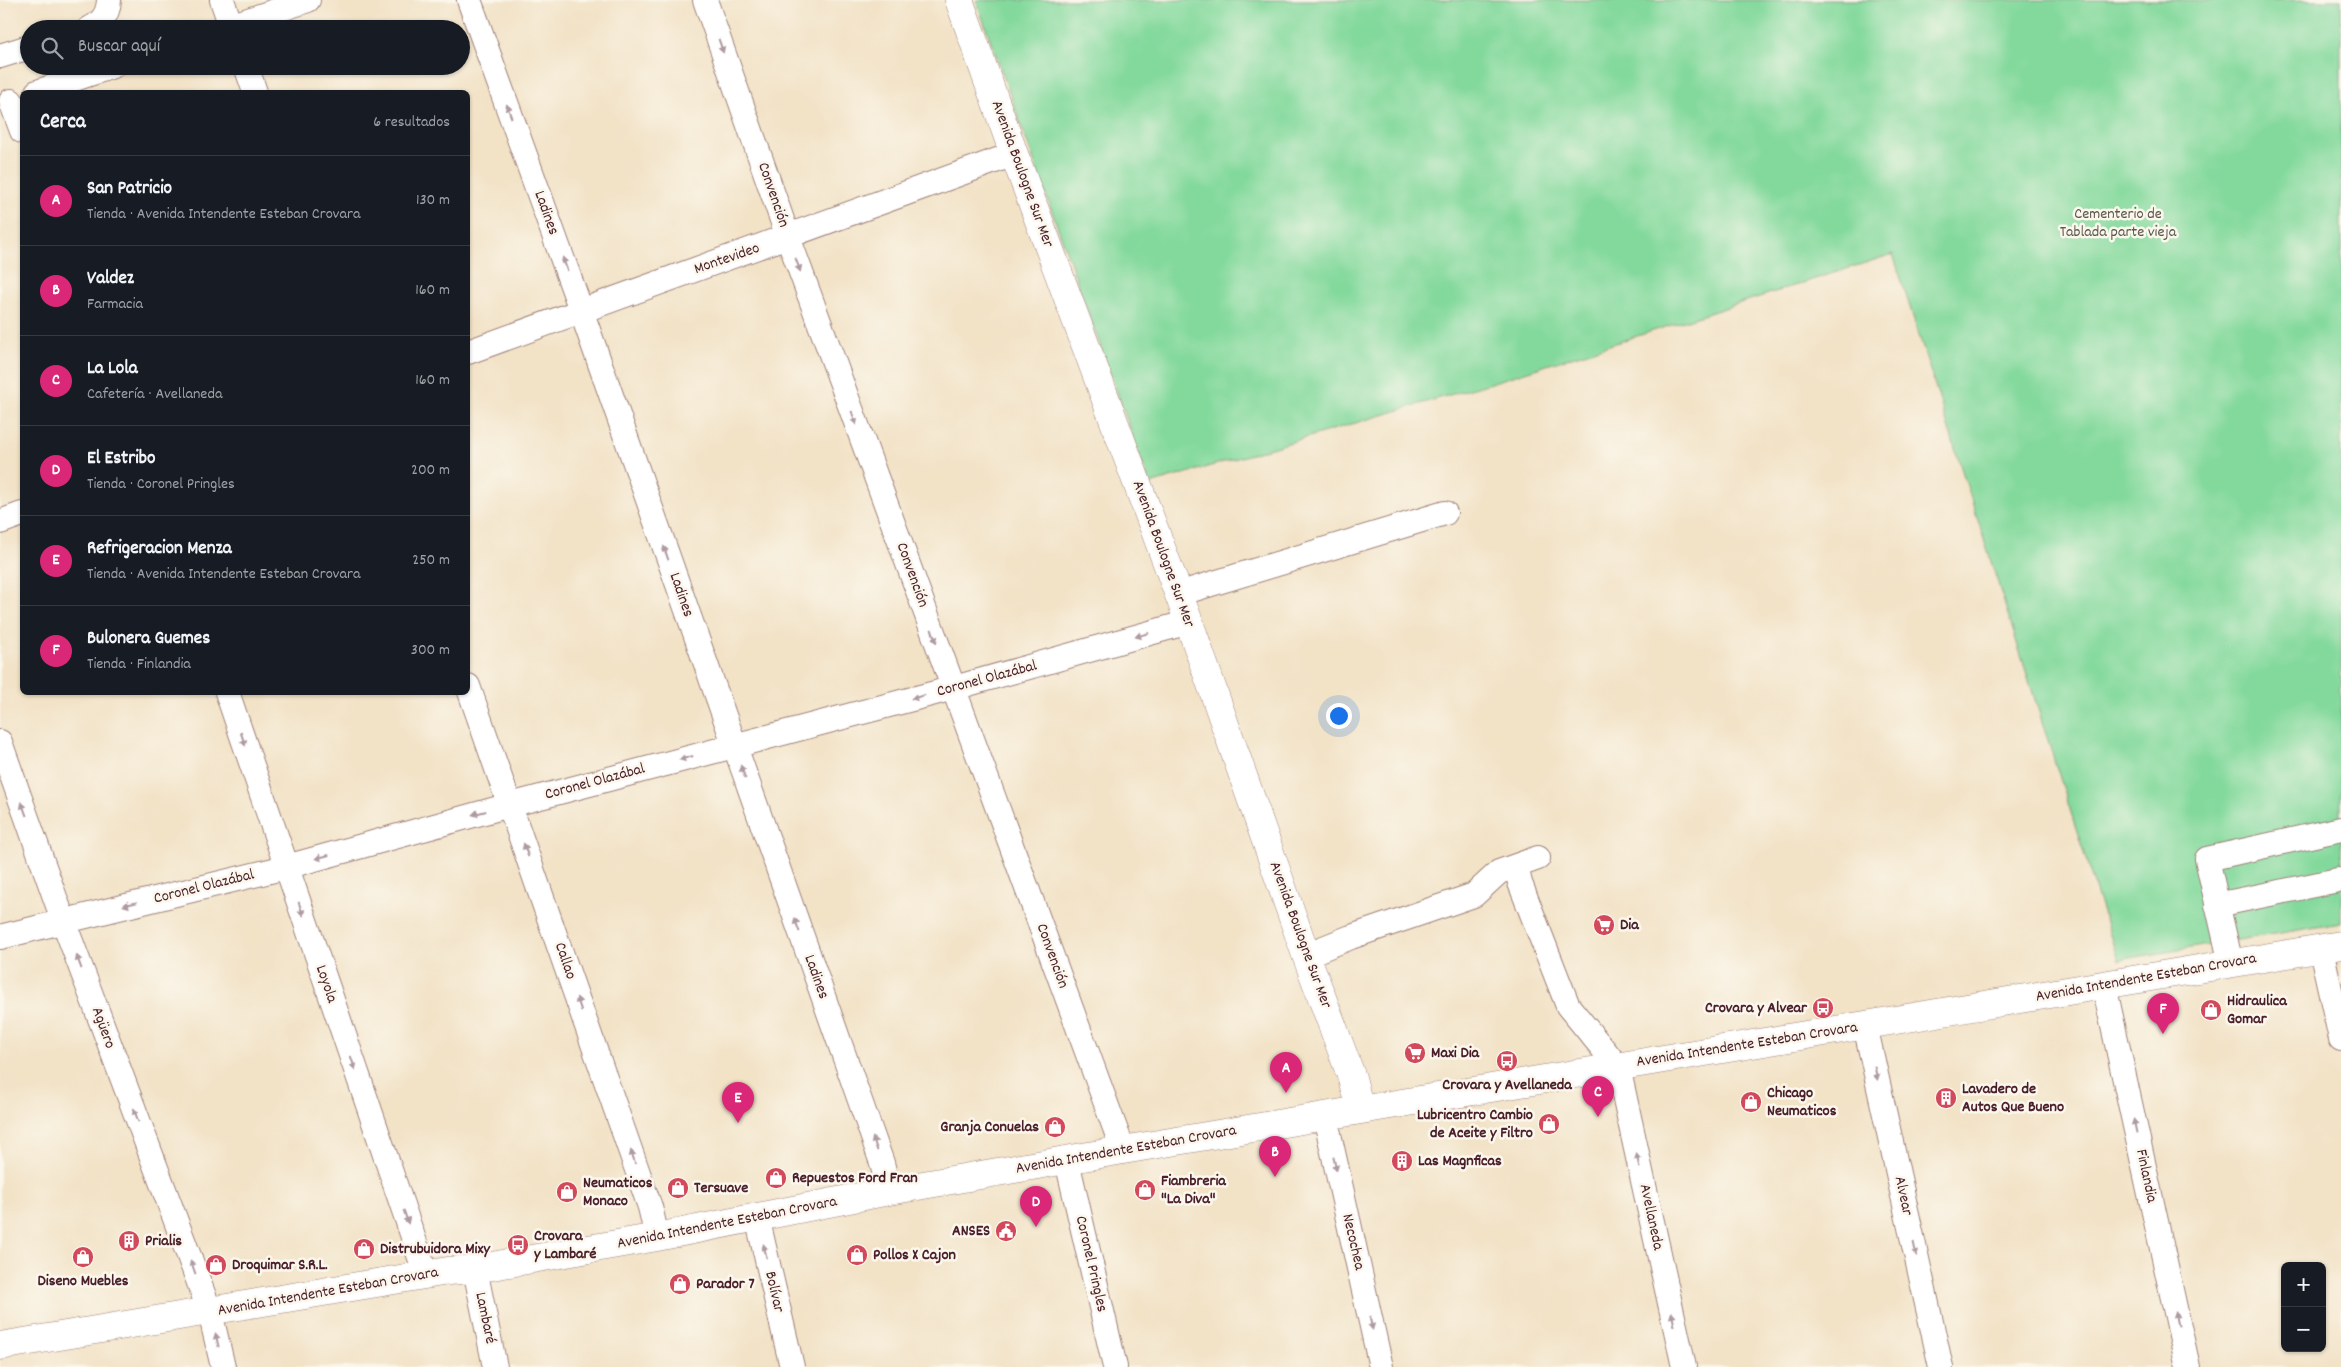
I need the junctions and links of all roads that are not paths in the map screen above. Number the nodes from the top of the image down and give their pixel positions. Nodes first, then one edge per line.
1 (109, 0) edge
2 (222, 0) edge
3 (308, 0) edge
4 (469, 0) edge
5 (705, 0) edge
6 (959, 0) edge
7 (102, 20) edge
8 (226, 20) edge
9 (251, 20) edge
10 (20, 50) edge
11 (0, 56) edge
12 (87, 75) edge
13 (249, 75) edge
14 (43, 90) edge
15 (254, 90) edge
16 (11, 102) edge
17 (20, 126) edge
18 (1014, 154) junction
19 (788, 238) junction
20 (582, 310) junction
21 (470, 351) edge
22 (1445, 513) dead end
23 (20, 515) edge
24 (0, 522) edge
25 (1178, 594) junction
26 (1189, 622) junction
27 (954, 688) junction
28 (470, 692) edge
29 (228, 695) edge
30 (0, 742) edge
31 (733, 745) junction
32 (510, 805) junction
33 (2341, 828) edge
34 (1538, 858) dead end
35 (1516, 866) junction
36 (286, 867) junction
37 (2338, 880) dead end
38 (2217, 904) junction
39 (63, 920) junction
40 (0, 937) edge
41 (2331, 947) edge
42 (1306, 955) junction
43 (2231, 964) junction
44 (2104, 985) junction
45 (1865, 1026) junction
46 (2341, 1039) edge
47 (1618, 1067) junction
48 (1360, 1110) junction
49 (1325, 1116) junction
50 (1123, 1150) junction
51 (1066, 1161) junction
52 (889, 1191) junction
53 (757, 1217) junction
54 (657, 1238) junction
55 (476, 1270) junction
56 (426, 1275) junction
57 (210, 1312) junction
58 (0, 1346) edge
59 (223, 1367) edge
60 (495, 1367) edge
61 (792, 1367) edge
62 (1115, 1367) edge
63 (1381, 1367) edge
64 (1684, 1367) edge
65 (1941, 1367) edge
66 (2188, 1367) edge

1 - 7 street
2 - 8 street
3 - 9 street
20 -> 4 street, Ladines
5 -> 19 street, Convención
6 - 18 main road, Avenida Boulogne Sur Mer
10 - 11 street
12 - 14 street
13 - 15 street
16 - 17 street
18 - 19 street, Montevideo
18 - 25 main road, Avenida Boulogne Sur Mer
19 - 20 street, Montevideo
19 -> 27 street, Convención
20 - 21 street, Montevideo
31 -> 20 street, Ladines
22 - 25 street
23 - 24 street
25 - 26 main road, Avenida Boulogne Sur Mer
26 -> 27 street, Coronel Olazábal
26 - 42 main road, Avenida Boulogne Sur Mer
27 -> 31 street, Coronel Olazábal
27 - 50 street, Convención
28 - 32 street, Callao
29 -> 36 street, Loyola
39 -> 30 street, Agüero
31 -> 32 street, Coronel Olazábal
52 -> 31 street, Ladines
32 -> 36 street, Coronel Olazábal
54 -> 32 street, Callao
33 - 38 street
34 - 35 street
35 - 42 street
35 - 47 street
36 -> 39 street, Coronel Olazábal
36 -> 56 street, Loyola
37 - 38 street
38 - 43 street
39 - 40 street, Coronel Olazábal
57 -> 39 street, Agüero
41 - 43 main road, Avenida Intendente Esteban Crovara
41 - 46 street
42 - 48 main road, Avenida Boulogne Sur Mer
43 - 44 main road, Avenida Intendente Esteban Crovara
44 - 45 main road, Avenida Intendente Esteban Crovara
66 -> 44 street, Finlandia
45 - 47 main road, Avenida Intendente Esteban Crovara
45 -> 65 street, Alvear
47 - 48 main road, Avenida Intendente Esteban Crovara
64 -> 47 street, Avellaneda
48 - 49 main road, Avenida Intendente Esteban Crovara
49 - 50 main road, Avenida Intendente Esteban Crovara
49 -> 63 street, Necochea
50 - 51 main road, Avenida Intendente Esteban Crovara
51 - 52 main road, Avenida Intendente Esteban Crovara
51 - 62 street, Coronel Pringles
52 - 53 main road, Avenida Intendente Esteban Crovara
53 - 54 main road, Avenida Intendente Esteban Crovara
61 -> 53 street, Bolívar
54 - 55 main road, Avenida Intendente Esteban Crovara
55 - 56 main road, Avenida Intendente Esteban Crovara
55 - 60 street, Lambaré
56 - 57 main road, Avenida Intendente Esteban Crovara
57 - 58 main road, Avenida Intendente Esteban Crovara
59 -> 57 street, Agüero

